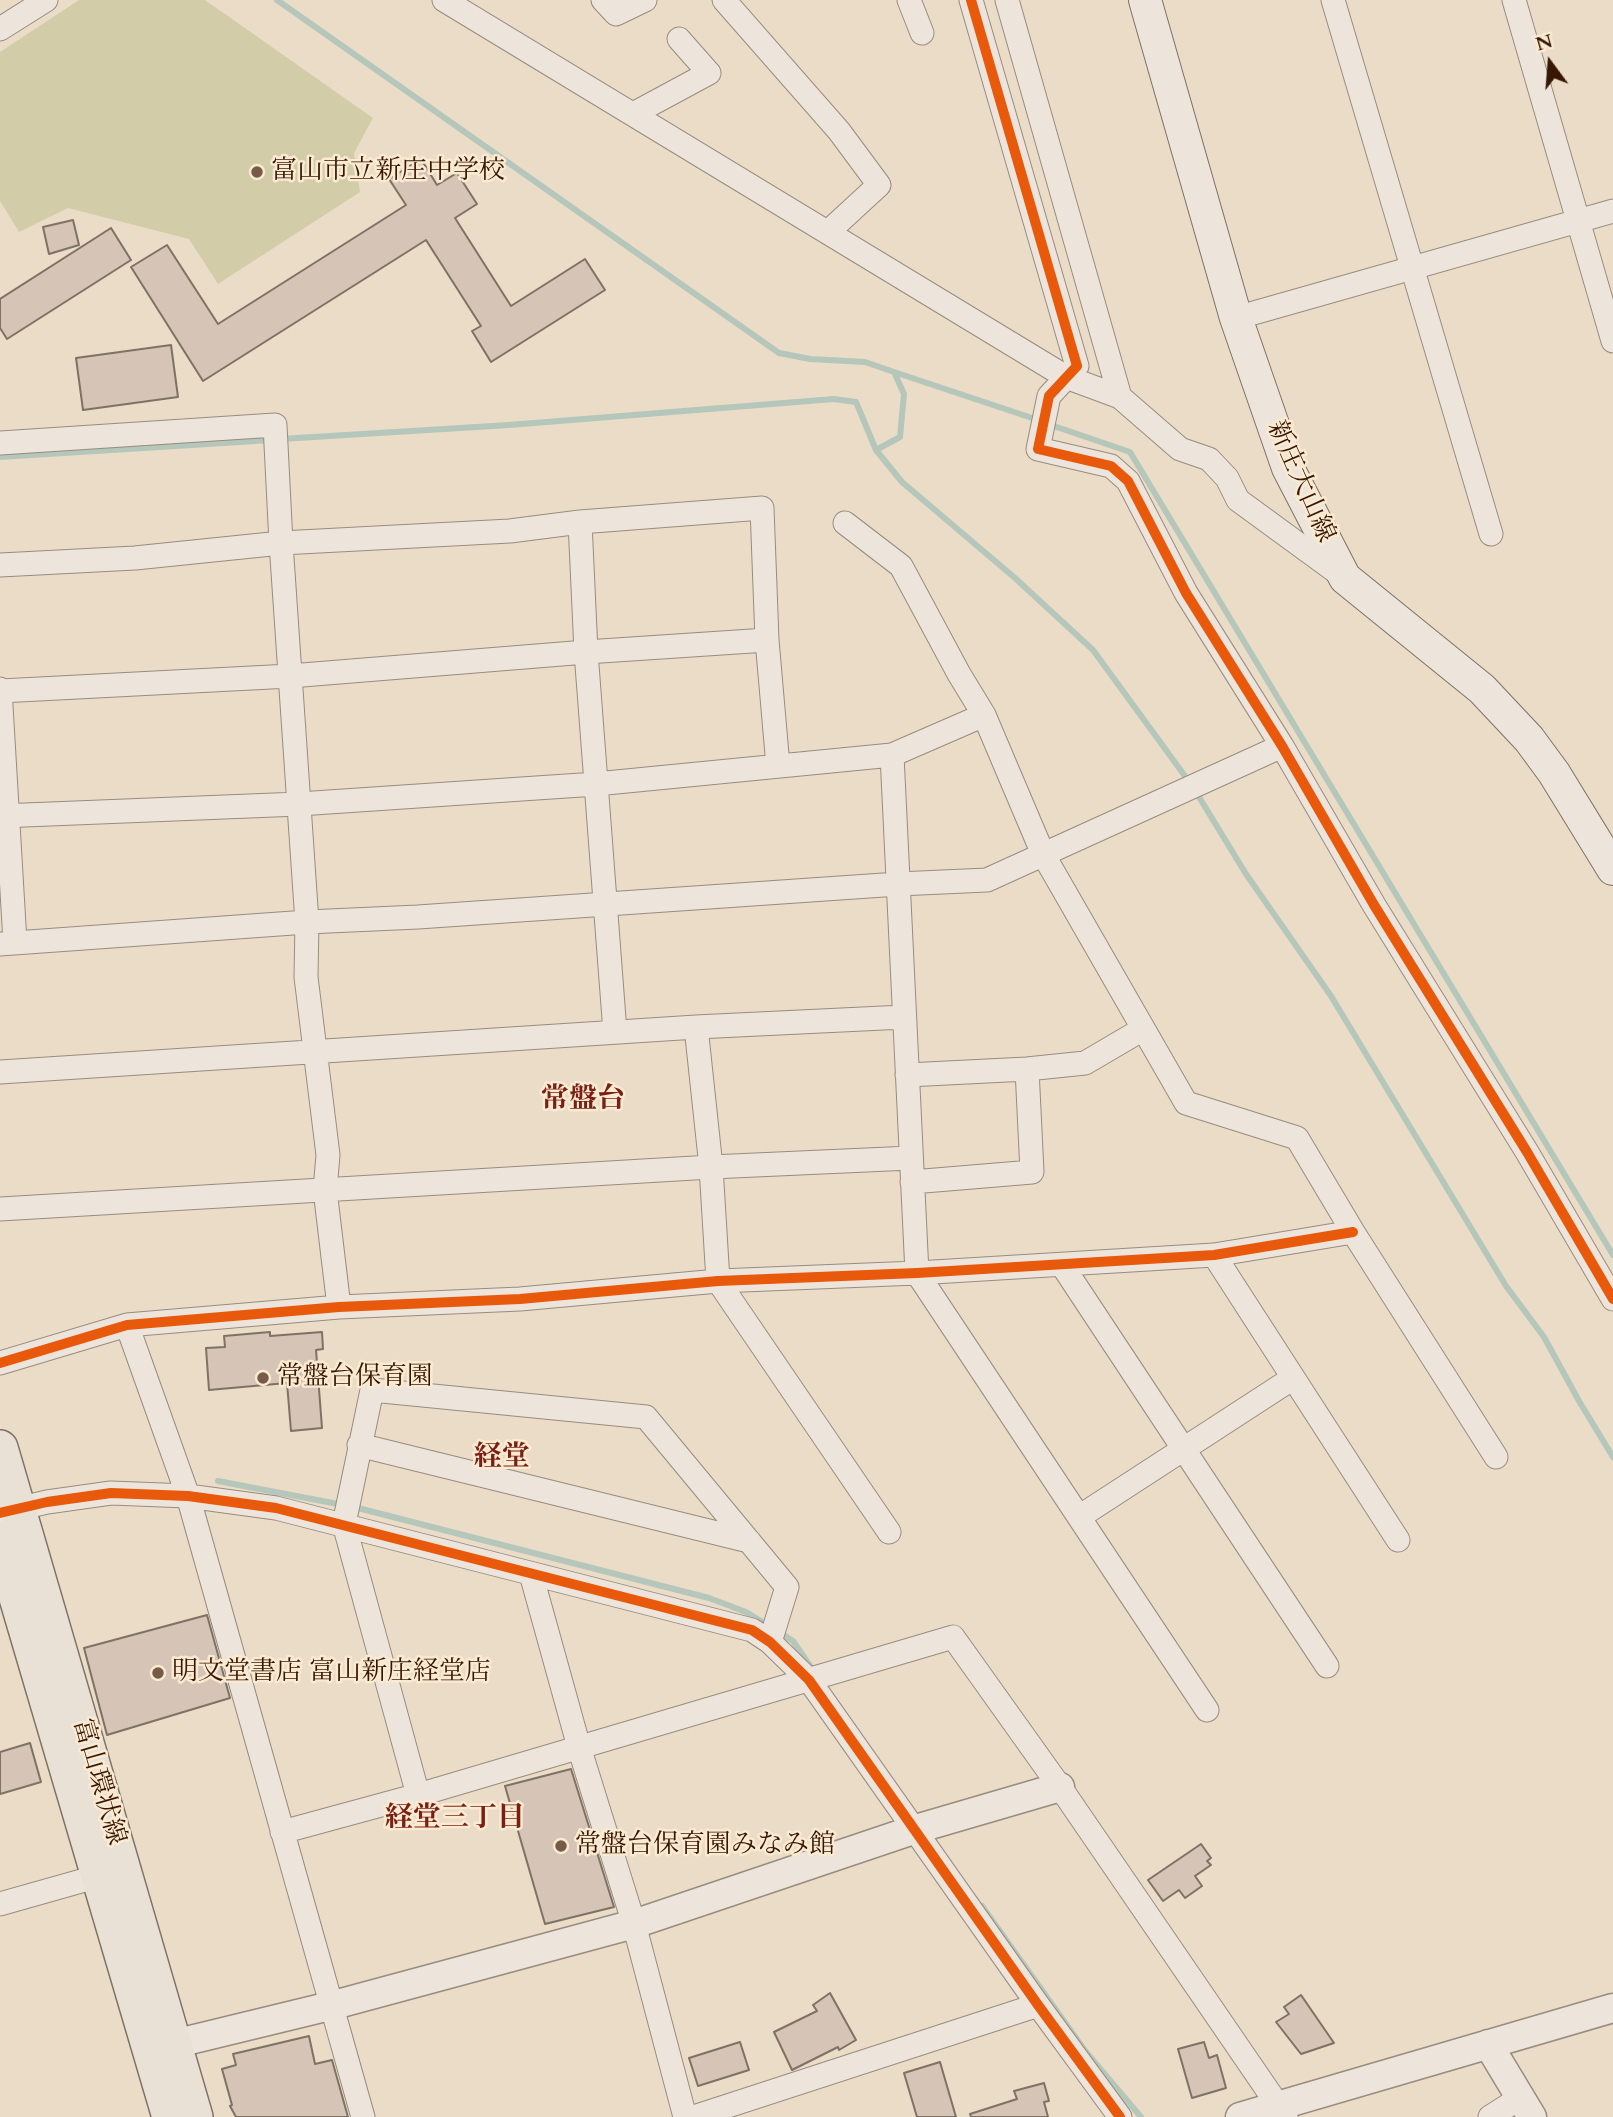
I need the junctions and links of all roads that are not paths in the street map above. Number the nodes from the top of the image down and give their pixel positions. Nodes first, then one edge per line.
1 (46, 0) edge
2 (444, 0) edge
3 (603, 0) edge
4 (645, 0) edge
5 (724, 0) edge
6 (909, 0) edge
7 (971, 0) edge
8 (1007, 0) edge
9 (1145, 0) edge
10 (1333, 0) edge
11 (1514, 0) edge
12 (0, 29) edge
13 (922, 33) dead end
14 (679, 39) dead end
15 (633, 114) junction
16 (1613, 211) edge
17 (1577, 222) junction
18 (828, 232) junction
19 (1412, 268) junction
20 (1236, 318) junction
21 (1613, 341) edge
22 (1066, 377) junction
23 (1119, 397) junction
24 (0, 443) edge
25 (580, 522) junction
26 (845, 523) dead end
27 (1492, 534) dead end
28 (281, 543) junction
29 (0, 565) edge
30 (1345, 578) junction
31 (767, 640) junction
32 (586, 652) junction
33 (290, 676) junction
34 (0, 691) edge
35 (984, 715) junction
36 (1282, 746) junction
37 (892, 755) junction
38 (778, 766) junction
39 (596, 784) junction
40 (299, 804) junction
41 (4, 816) edge
42 (1044, 854) junction
43 (1613, 869) edge
44 (898, 884) junction
45 (604, 903) junction
46 (307, 922) junction
47 (7, 943) edge
48 (904, 1017) junction
49 (696, 1027) junction
50 (1143, 1029) junction
51 (614, 1032) junction
52 (315, 1052) junction
53 (1027, 1069) junction
54 (0, 1072) edge
55 (907, 1075) junction
56 (911, 1158) junction
57 (711, 1167) junction
58 (912, 1182) junction
59 (325, 1191) junction
60 (0, 1209) edge
61 (1353, 1232) junction
62 (1214, 1255) junction
63 (1062, 1265) junction
64 (917, 1273) junction
65 (718, 1280) junction
66 (1613, 1299) edge
67 (339, 1307) junction
68 (127, 1325) junction
69 (0, 1363) edge
70 (1293, 1378) junction
71 (359, 1445) junction
72 (0, 1448) edge
73 (1183, 1449) junction
74 (1496, 1457) dead end
75 (188, 1496) junction
76 (9, 1511) edge
77 (1079, 1517) junction
78 (344, 1524) junction
79 (890, 1532) dead end
80 (0, 1540) edge
81 (1398, 1540) dead end
82 (749, 1541) junction
83 (531, 1574) junction
84 (770, 1642) junction
85 (1327, 1666) dead end
86 (809, 1680) junction
87 (1207, 1710) dead end
88 (579, 1746) junction
89 (1060, 1787) junction
90 (418, 1795) junction
91 (916, 1829) junction
92 (282, 1832) junction
93 (99, 1875) junction
94 (0, 1904) edge
95 (634, 1924) junction
96 (1038, 2005) junction
97 (330, 2006) junction
98 (1613, 2008) edge
99 (1488, 2044) junction
100 (162, 2046) junction
101 (1526, 2107) edge
102 (1282, 2111) edge
103 (170, 2117) edge
104 (195, 2117) edge
105 (363, 2117) edge
106 (685, 2117) edge
107 (694, 2117) edge
108 (1120, 2117) edge
109 (1240, 2117) edge
110 (1490, 2117) edge

1 - 12 street
2 - 15 street
3 - 4 street
5 - 18 street
6 - 13 street
7 - 22 street
8 - 23 street
9 - 20 main road, 新庄大山線
10 - 19 street
11 - 17 street
14 - 15 street
15 - 18 street
16 - 17 street
17 - 19 street
17 - 21 street
18 - 22 street
19 - 20 street
19 - 27 street
20 - 30 main road, 新庄大山線
22 - 23 street
22 - 36 street
23 - 30 street
24 - 28 street
25 - 28 street
25 - 31 street
25 - 32 street
26 - 35 street
28 - 29 street
28 - 33 street
30 - 43 main road, 新庄大山線
31 - 32 street
31 - 38 street
32 - 33 street
32 - 39 street
33 - 34 street
33 - 40 street
34 - 41 street
35 - 37 street
35 - 42 street
36 - 42 street
36 - 66 street
37 - 38 street
37 - 44 street
38 - 39 street
39 - 40 street
39 - 45 street
40 - 41 street
40 - 46 street
41 - 47 street
42 - 44 street
42 - 50 street
44 - 45 street
44 - 48 street
45 - 46 street
45 - 51 street
46 - 47 street
46 - 52 street
48 - 49 street
48 - 55 street
49 - 51 street
49 - 57 street
50 - 53 street
50 - 61 street
51 - 52 street
52 - 54 street
52 - 59 street
53 - 55 street
53 - 58 street
55 - 56 street
56 - 57 street
56 - 58 street
57 - 59 street
57 - 65 street
58 - 64 street
59 - 60 street
59 - 67 street
61 - 62 street
61 - 74 street
62 - 63 street
62 - 70 street
63 - 64 street
63 - 73 street
64 - 65 street
64 - 77 street
65 - 67 street
65 - 79 street
67 - 68 street
68 - 69 street
68 - 75 street
70 - 73 street
70 - 81 street
71 - 78 street
71 - 82 street
71 - 82 street
72 - 76 main road, 富山環状線
73 - 77 street
73 - 85 street
75 - 76 street
75 - 78 street
75 - 92 street
76 - 100 main road, 富山環状線
77 - 87 street
78 - 83 street
78 - 90 street
80 - 93 main road, 富山環状線
82 - 84 street
83 - 84 street
83 - 88 street
84 - 86 street
86 - 88 street
86 - 89 street
86 - 91 street
88 - 90 street
88 - 95 street
89 - 91 street
89 - 102 street
90 - 92 street
91 - 95 street
91 - 96 street
92 - 97 street
93 - 94 street
93 - 100 main road, 富山環状線
95 - 97 street
95 - 106 street
96 - 107 street
96 - 108 street
97 - 100 street
97 - 105 street
98 - 99 street
99 - 101 street
99 - 102 street
100 - 103 main road, 富山環状線
100 - 104 main road, 富山環状線
101 - 110 street
102 - 109 street

